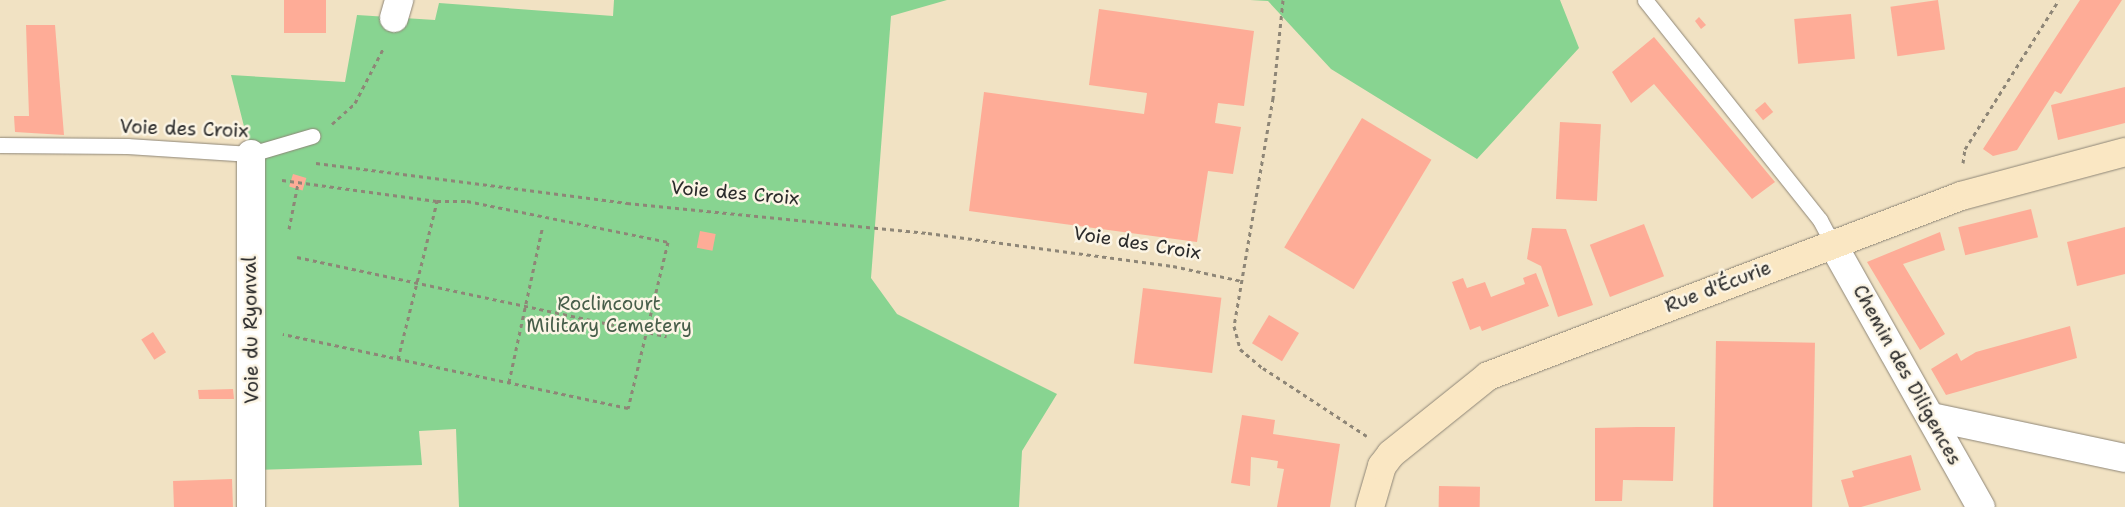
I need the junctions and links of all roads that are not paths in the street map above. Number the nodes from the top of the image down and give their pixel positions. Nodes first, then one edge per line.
1 (1645, 0) edge
2 (312, 136) road end
3 (0, 145) edge
4 (2125, 152) edge
5 (251, 154) junction
6 (1832, 244) junction
7 (1932, 416) junction
8 (2125, 458) edge
9 (251, 507) edge
10 (1370, 507) edge
11 (1981, 507) edge

1 - 6 lane
2 - 5 lane, Voie des Croix
3 - 5 lane, Voie des Croix
4 - 6 street, Rue d'Écurie
5 - 9 street, Voie du Ryonval
6 - 7 street, Chemin des Diligences
6 - 10 street, Rue d'Écurie
7 - 8 street
7 - 11 street, Chemin des Diligences

